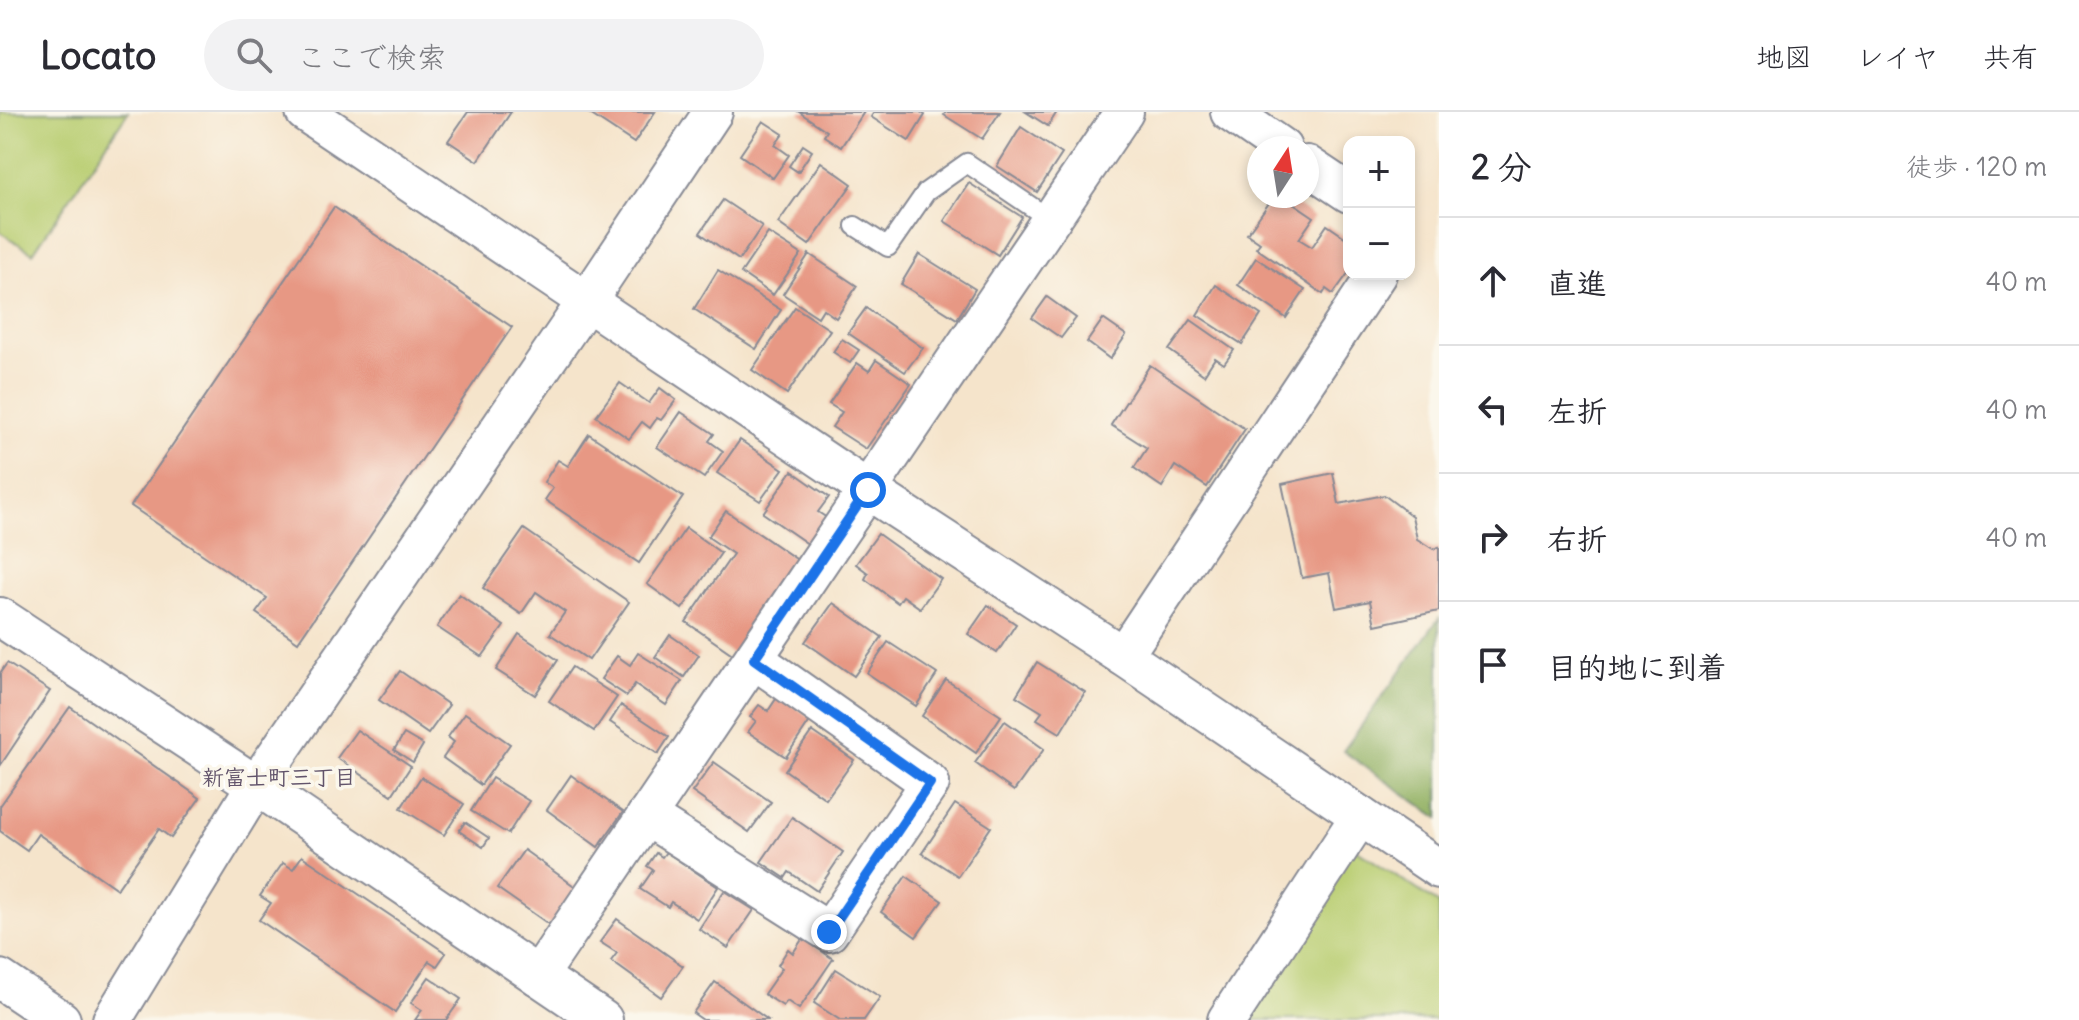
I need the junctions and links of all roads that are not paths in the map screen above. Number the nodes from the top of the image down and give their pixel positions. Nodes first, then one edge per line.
1 (305, 112) edge
2 (713, 112) edge
3 (1124, 112) edge
4 (1230, 112) edge
5 (1265, 136) edge
6 (1319, 173) edge
7 (1343, 189) edge
8 (1051, 220) junction
9 (855, 226) dead end
10 (1373, 280) edge
11 (587, 301) junction
12 (868, 490) junction
13 (0, 617) edge
14 (1123, 656) junction
15 (754, 659) junction
16 (256, 785) junction
17 (646, 816) junction
18 (1360, 816) junction
19 (1439, 869) edge
20 (538, 976) junction
21 (0, 979) edge
22 (61, 1020) edge
23 (112, 1020) edge
24 (603, 1020) edge
25 (1227, 1020) edge

1 - 11 street
2 - 11 street
3 - 8 street
4 - 5 street
6 - 7 street
8 - 9 lane
8 - 12 street
10 - 14 street
11 - 12 street
11 - 16 street
12 - 14 street
12 - 15 street
13 - 16 street
14 - 18 street
15 - 17 street
15 - 17 street
16 - 20 street
16 - 23 street
17 - 20 street
18 - 19 street
18 - 25 street
20 - 24 street
21 - 22 street

